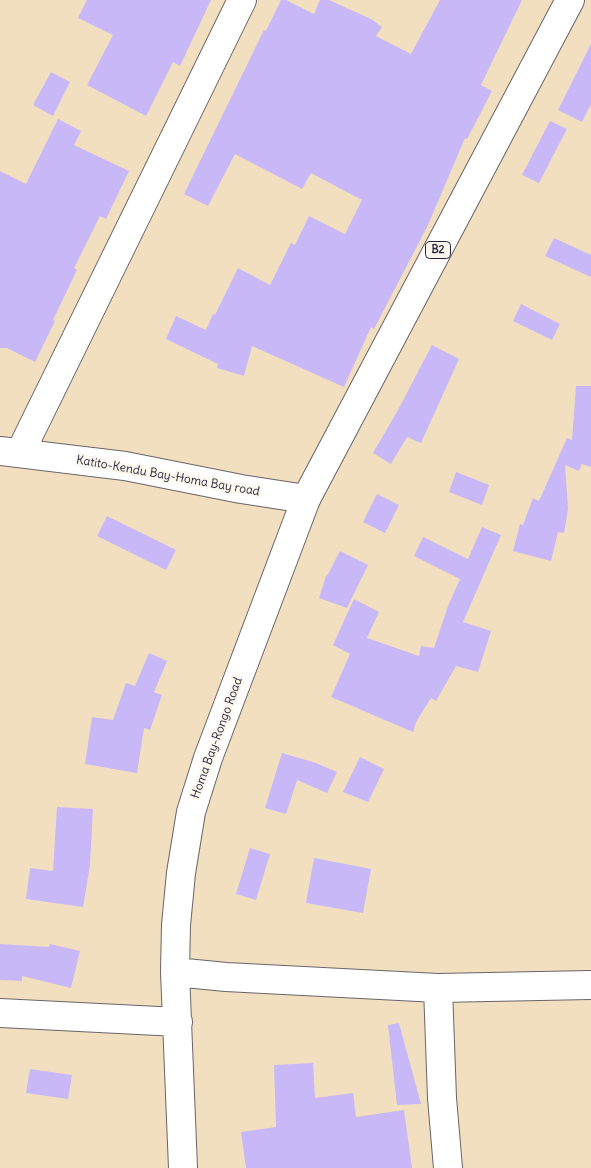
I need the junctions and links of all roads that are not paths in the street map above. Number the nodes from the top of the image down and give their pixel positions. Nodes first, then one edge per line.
1 (242, 0) edge
2 (570, 0) edge
3 (10, 452) edge
4 (306, 499) junction
5 (175, 972) junction
6 (591, 985) edge
7 (438, 988) junction
8 (0, 1013) edge
9 (178, 1022) junction
10 (183, 1168) edge
11 (448, 1168) edge

1 - 3 main road
2 - 4 main road, B2
3 - 4 main road, Katito-Kendu Bay-Homa Bay road
4 - 5 main road, Homa Bay-Rongo Road
5 - 7 main road
5 - 9 main road, Homa Bay-Rongo Road
6 - 7 main road
7 - 11 main road
8 - 9 main road
9 - 10 main road, Homa Bay-Rongo Road

